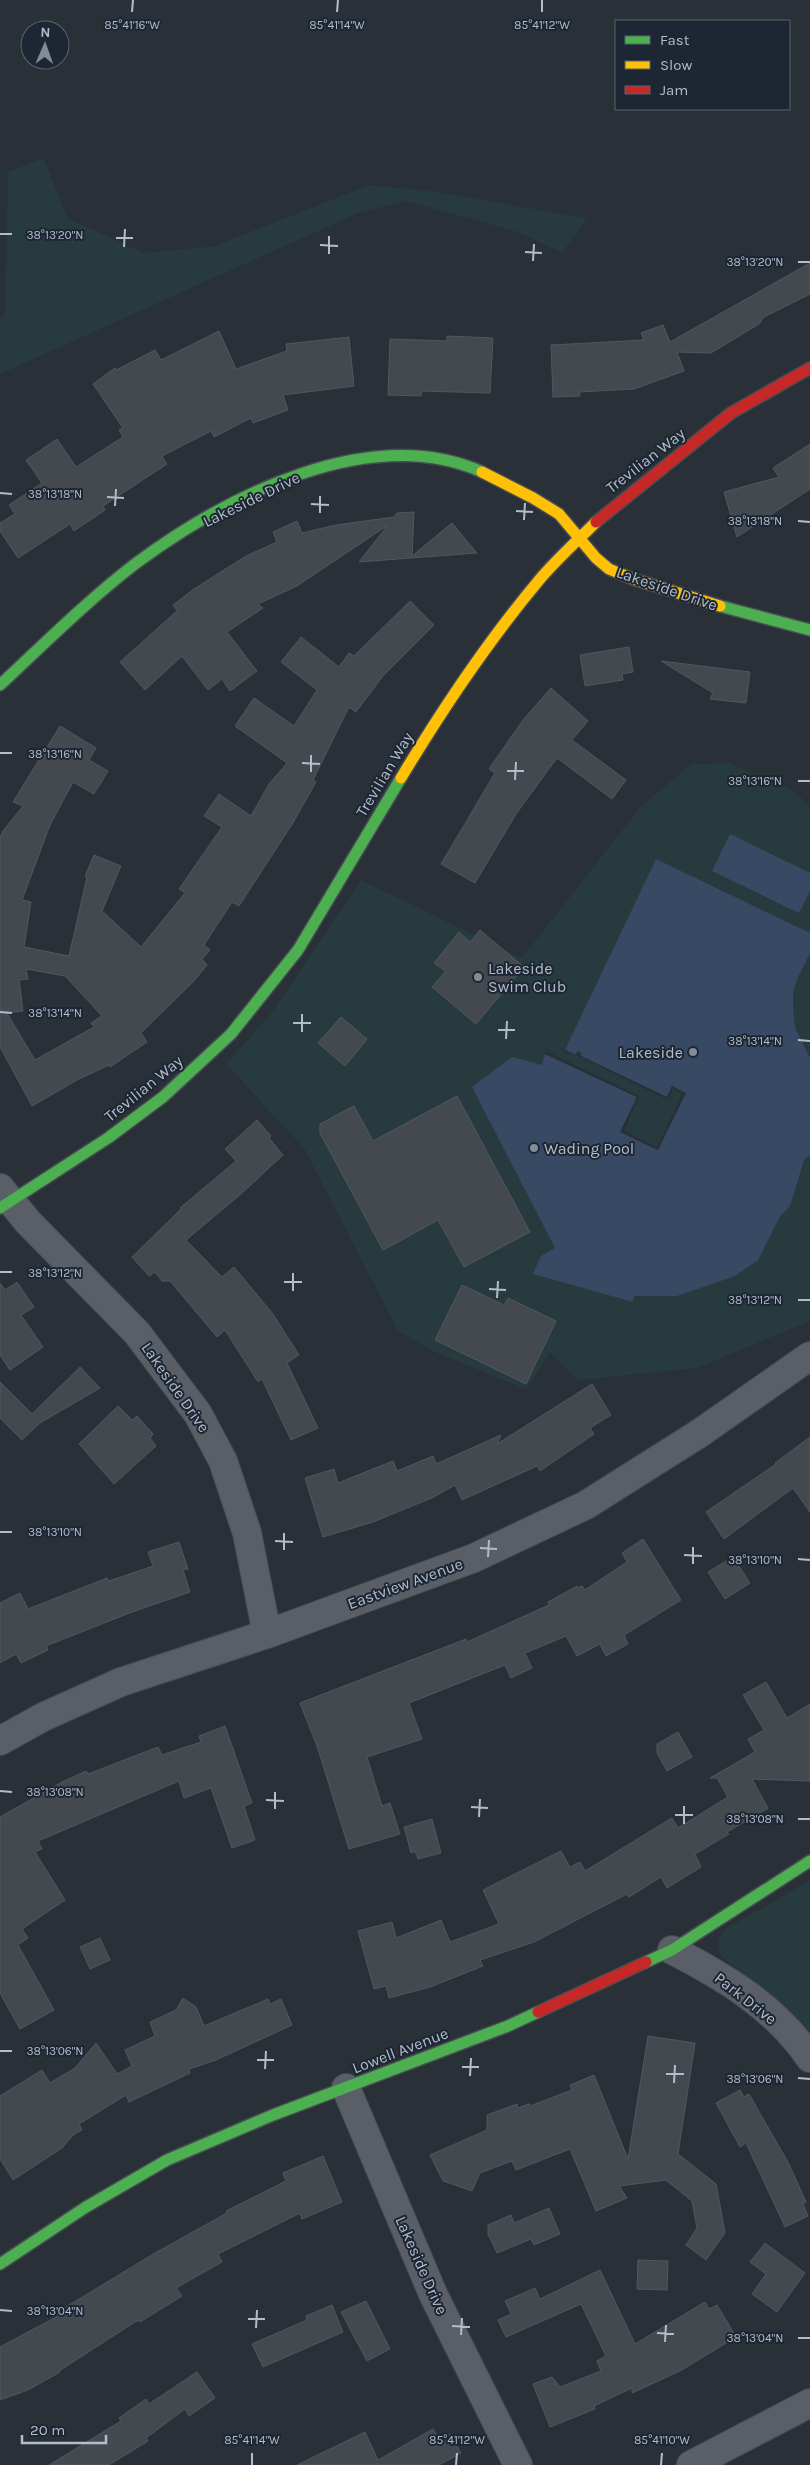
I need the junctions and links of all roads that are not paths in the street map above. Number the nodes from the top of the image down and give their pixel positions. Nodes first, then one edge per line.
1 (810, 368) edge
2 (580, 537) junction
3 (810, 630) edge
4 (0, 684) edge
5 (4, 1199) edge
6 (810, 1356) edge
7 (268, 1634) junction
8 (0, 1741) edge
9 (810, 1861) edge
10 (672, 1950) junction
11 (810, 2058) edge
12 (346, 2088) junction
13 (0, 2264) edge
14 (810, 2403) edge
15 (518, 2465) edge
16 (691, 2465) edge

1 - 2 street, Trevilian Way
2 - 3 street, Lakeside Drive
2 - 4 street, Lakeside Drive
2 - 5 street, Trevilian Way
5 - 7 street, Lakeside Drive
6 - 7 street, Eastview Avenue
7 - 8 street, Eastview Avenue
9 - 10 street, Lowell Avenue
10 - 11 street, Park Drive
10 - 12 street, Lowell Avenue
12 - 13 street, Lowell Avenue
12 - 15 street, Lakeside Drive
14 - 16 street

